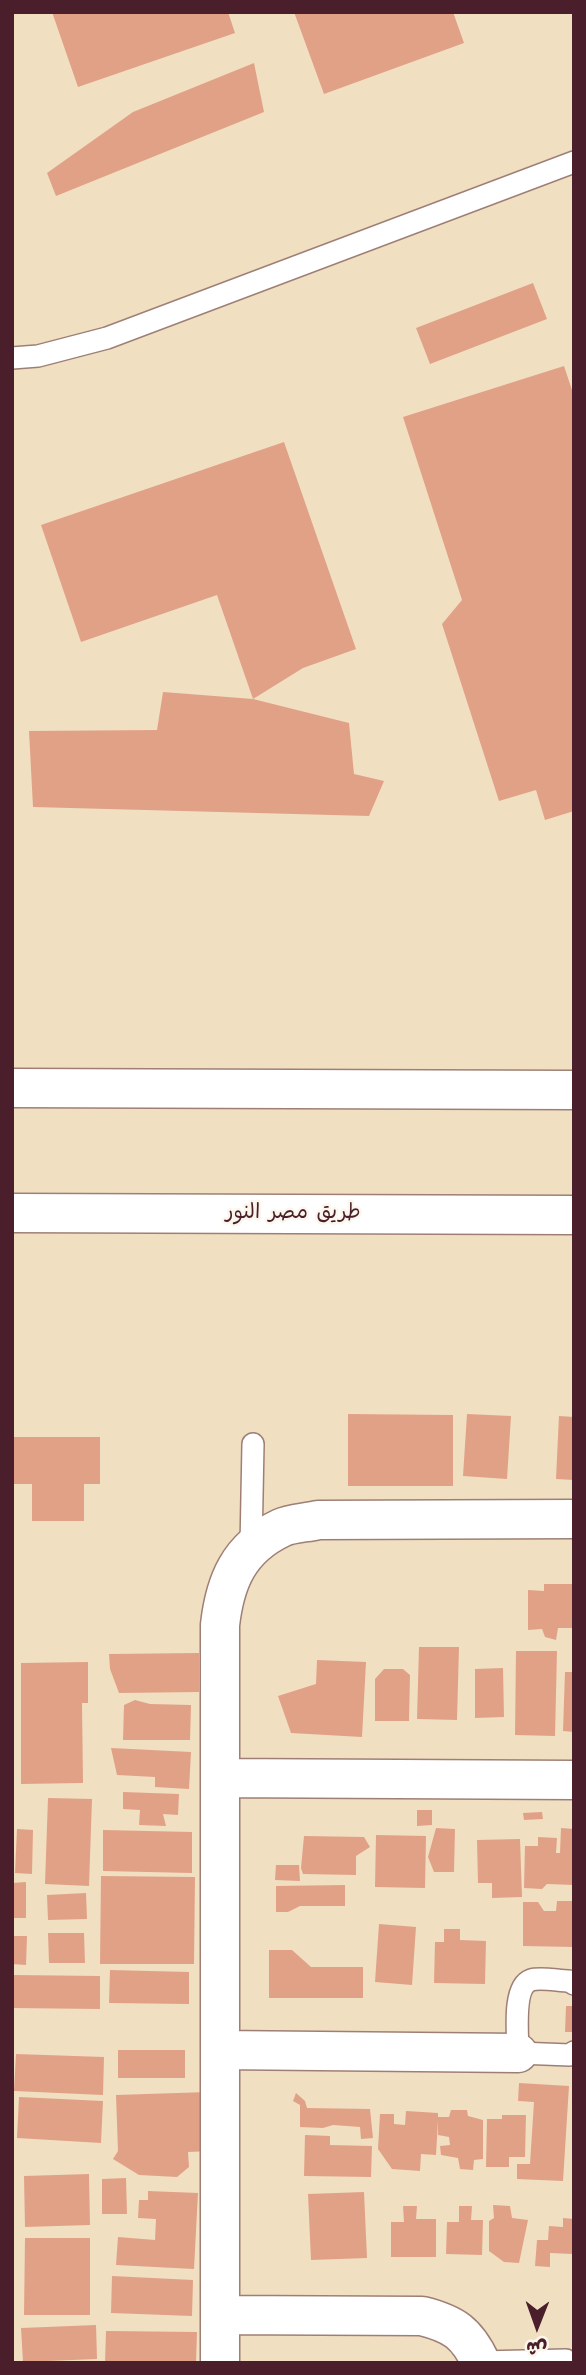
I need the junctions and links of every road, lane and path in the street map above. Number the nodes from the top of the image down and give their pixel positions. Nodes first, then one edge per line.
1 (574, 162) edge
2 (12, 358) edge
3 (12, 1088) edge
4 (574, 1090) edge
5 (12, 1213) edge
6 (574, 1215) edge
7 (253, 1444) dead end
8 (574, 1520) edge
9 (251, 1547) junction
10 (220, 1778) junction
11 (574, 1780) edge
12 (574, 1984) edge
13 (220, 2050) junction
14 (574, 2052) edge
15 (518, 2053) junction
16 (220, 2315) junction
17 (566, 2360) dead end
18 (481, 2362) edge
19 (220, 2363) edge

1 - 2 lane
3 - 4 street
5 - 6 street, طريق مصر النور
7 - 9 lane
8 - 9 street
9 - 10 street
10 - 11 street
10 - 13 street
12 - 15 lane
13 - 15 street
13 - 16 street
14 - 15 lane
16 - 18 street
16 - 19 street
17 - 18 lane

